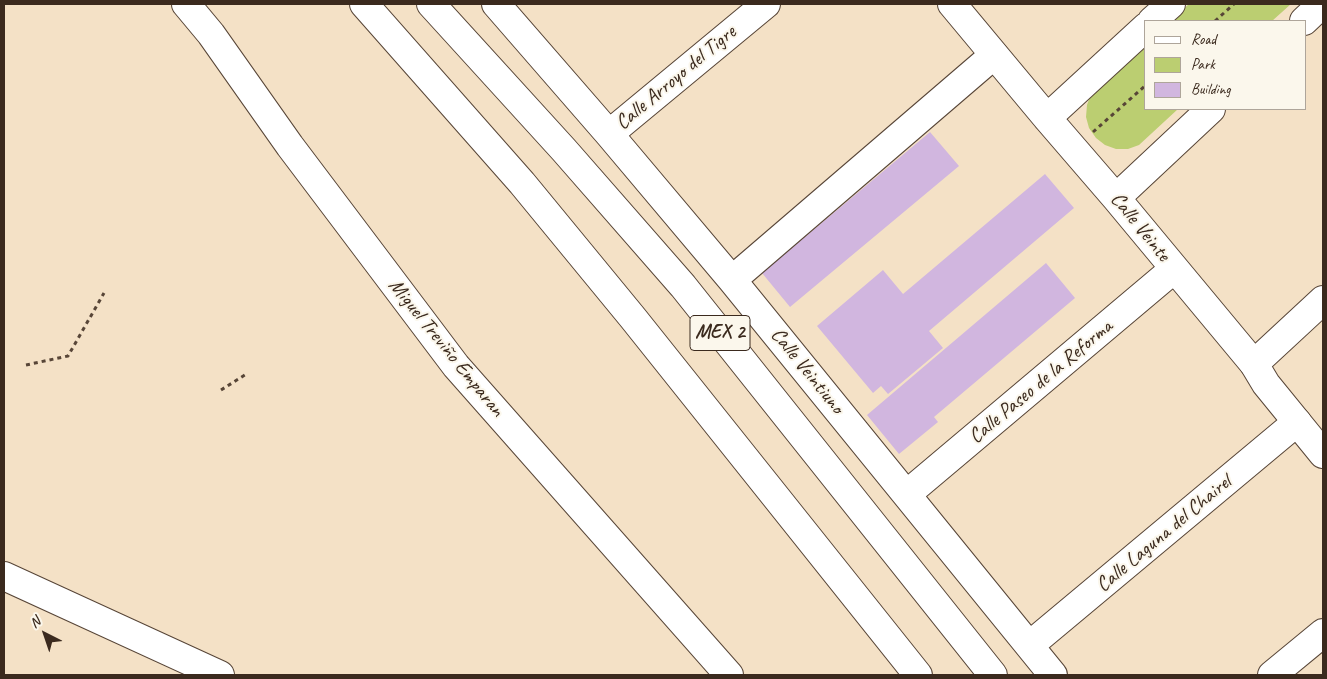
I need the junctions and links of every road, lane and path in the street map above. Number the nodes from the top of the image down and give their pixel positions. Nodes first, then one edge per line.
1 (186, 4) edge
2 (364, 4) edge
3 (431, 4) edge
4 (498, 4) edge
5 (766, 4) edge
6 (952, 4) edge
7 (1171, 4) edge
8 (1234, 4) edge
9 (1322, 4) edge
10 (1153, 20) edge
11 (1216, 20) edge
12 (1305, 20) edge
13 (1144, 29) edge
14 (994, 55) junction
15 (1144, 87) edge
16 (1210, 110) edge
17 (1047, 118) junction
18 (609, 134) junction
19 (1074, 149) junction
20 (1116, 198) junction
21 (1174, 269) junction
22 (732, 280) junction
23 (104, 293) dead end
24 (1323, 300) edge
25 (1254, 364) junction
26 (26, 365) dead end
27 (248, 373) dead end
28 (221, 390) dead end
29 (1298, 422) junction
30 (1323, 454) edge
31 (907, 494) junction
32 (4, 576) edge
33 (1323, 633) edge
34 (1030, 645) junction
35 (220, 675) edge
36 (728, 675) edge
37 (918, 675) edge
38 (993, 675) edge
39 (1053, 675) edge
40 (1272, 675) edge

1 - 36 main road, Miguel Treviño Emparan
2 - 37 main road, MEX 2
3 - 38 main road, MEX 2
4 - 18 main road, Calle Veintiuno
5 - 18 main road, Calle Arroyo del Tigre
6 - 14 main road, Calle Veinte
7 - 10 main road
8 - 11 path
9 - 12 main road
13 - 17 main road
14 - 17 main road, Calle Veinte
14 - 22 main road
15 - 19 path
16 - 20 main road
17 - 19 main road, Calle Veinte
18 - 22 main road, Calle Veintiuno
19 - 20 main road, Calle Veinte
20 - 21 main road, Calle Veinte
21 - 25 main road, Calle Veinte
21 - 31 main road, Calle Paseo de la Reforma
22 - 31 main road, Calle Veintiuno
23 - 26 path
24 - 25 main road
25 - 29 main road, Calle Veinte
27 - 28 path
29 - 30 main road, Calle Veinte
29 - 34 main road, Calle Laguna del Chairel
31 - 34 main road, Calle Veintiuno
32 - 35 main road
33 - 40 main road
34 - 39 main road, Calle Veintiuno

